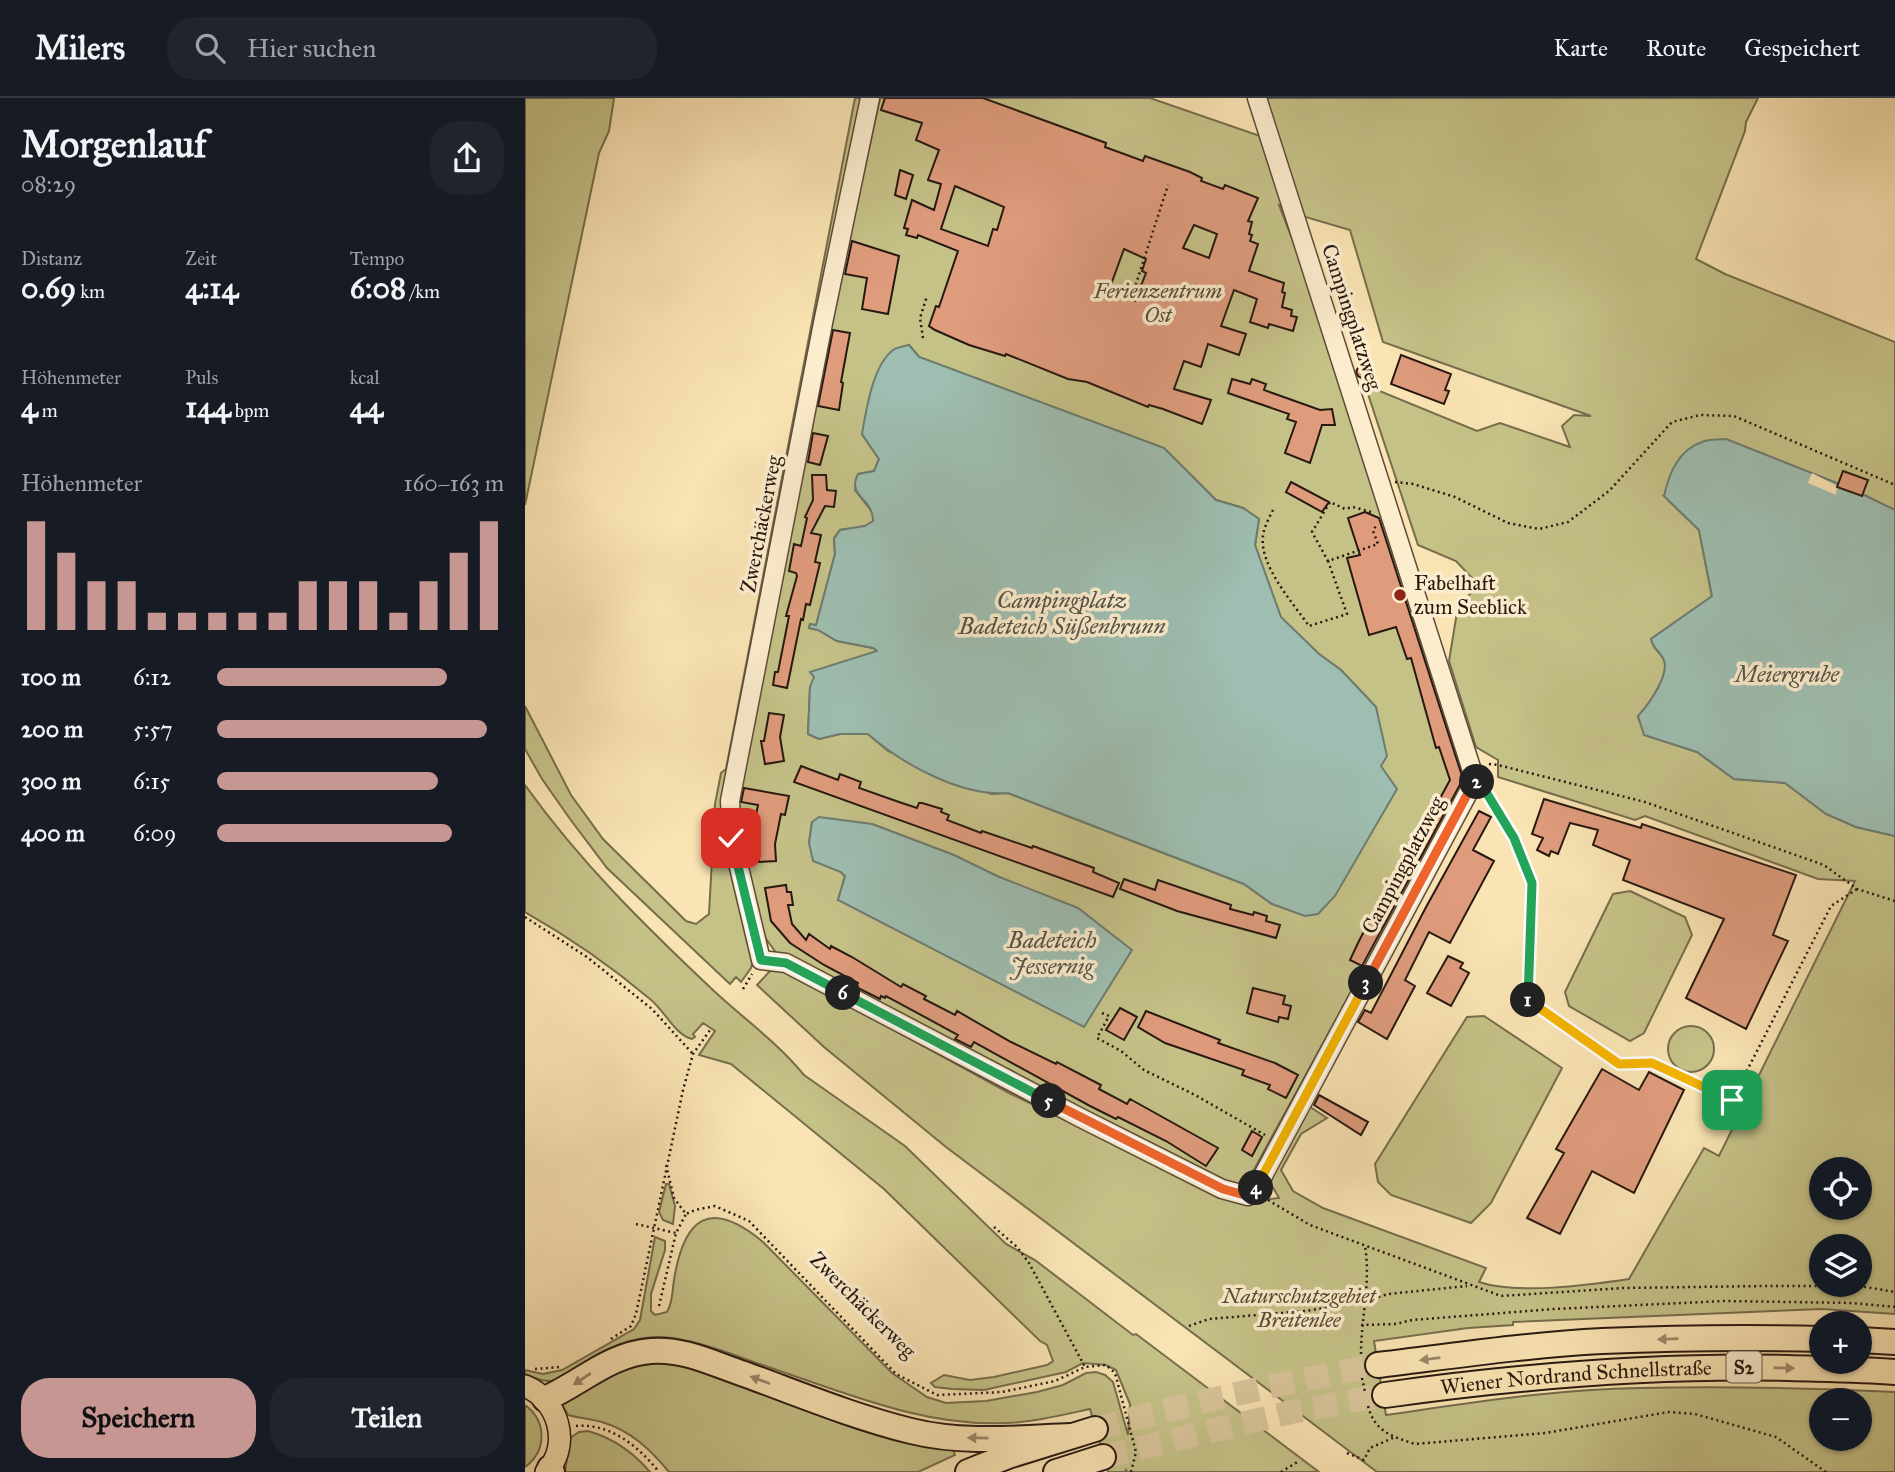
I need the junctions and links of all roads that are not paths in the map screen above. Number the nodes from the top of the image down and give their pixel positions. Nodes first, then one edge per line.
1 (870, 98) edge
2 (1257, 98) edge
3 (1258, 1185) joint
4 (1809, 1339) edge
5 (1872, 1341) edge
6 (1895, 1342) edge
7 (1378, 1365) tunnel mouth
8 (1895, 1372) edge
9 (532, 1384) edge
10 (1385, 1395) tunnel mouth
11 (1095, 1429) tunnel mouth
12 (1071, 1436) junction
13 (1103, 1457) tunnel mouth
14 (550, 1471) edge
15 (968, 1472) edge
16 (1056, 1472) edge

1 - 3 street, Zwerchäckerweg
2 - 3 street, Campingplatzweg
4 -> 7 highway, Wiener Nordrand Schnellstraße / S2
5 - 6 highway
10 -> 8 highway, Wiener Nordrand Schnellstraße / S2
12 -> 9 highway
9 - 14 main road
11 - 12 highway
12 - 15 highway
13 - 16 highway

